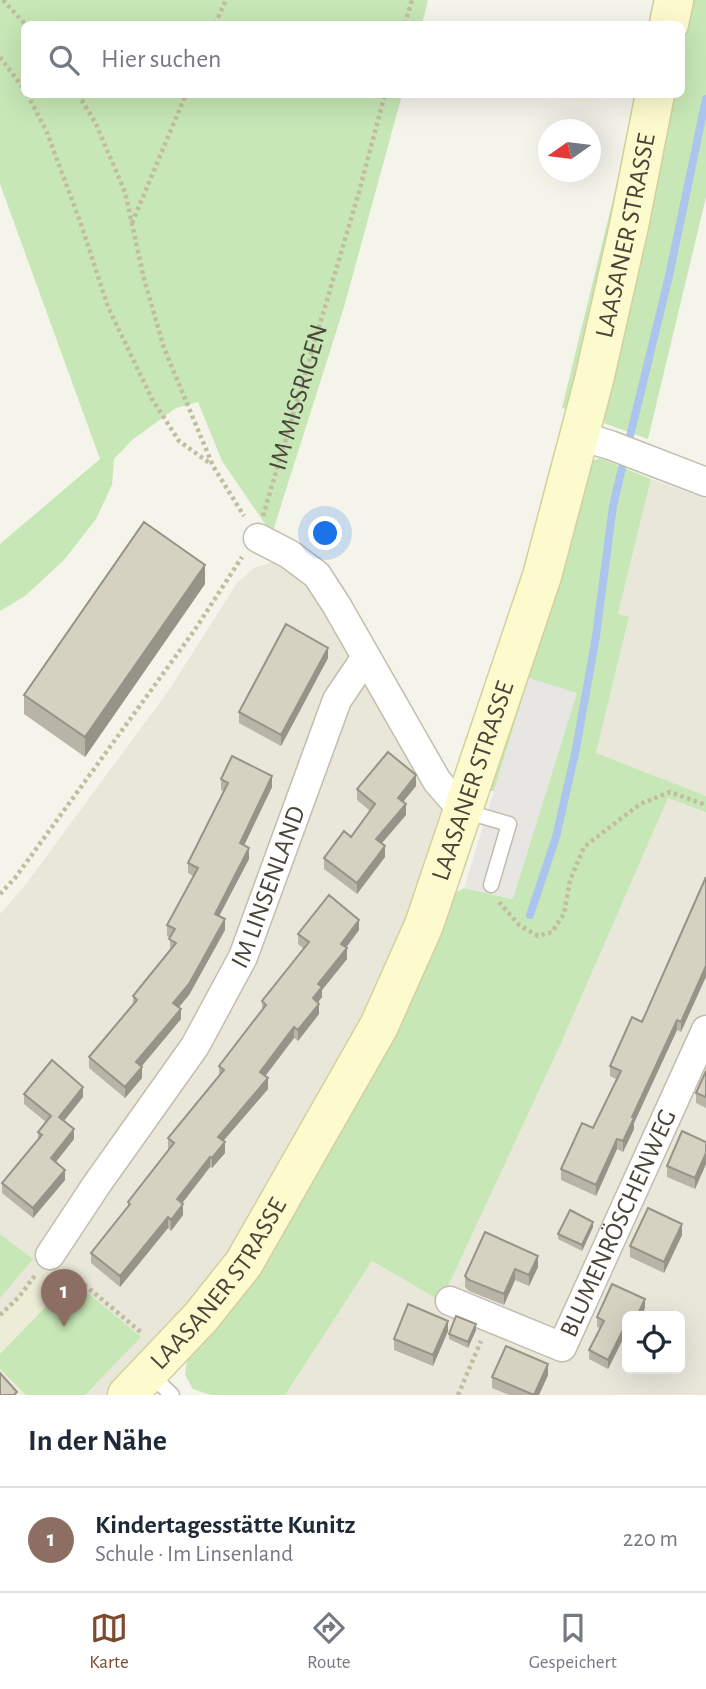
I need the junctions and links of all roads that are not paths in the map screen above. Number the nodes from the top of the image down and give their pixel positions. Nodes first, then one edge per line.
1 (674, 0) edge
2 (670, 21) edge
3 (654, 98) edge
4 (580, 436) junction
5 (706, 482) edge
6 (258, 538) road end
7 (366, 657) junction
8 (463, 810) junction
9 (491, 886) road end
10 (706, 1030) edge
11 (50, 1255) road end
12 (450, 1301) dead end
13 (148, 1375) edge

1 - 2 street
3 - 4 street, LAASANER STRASSE
4 - 5 street
4 - 8 street, LAASANER STRASSE
6 - 7 street
7 - 8 street
7 - 11 street, IM LINSENLAND
8 - 9 lane
8 - 13 street, LAASANER STRASSE
10 - 12 street, BLUMENRÖSCHENWEG

